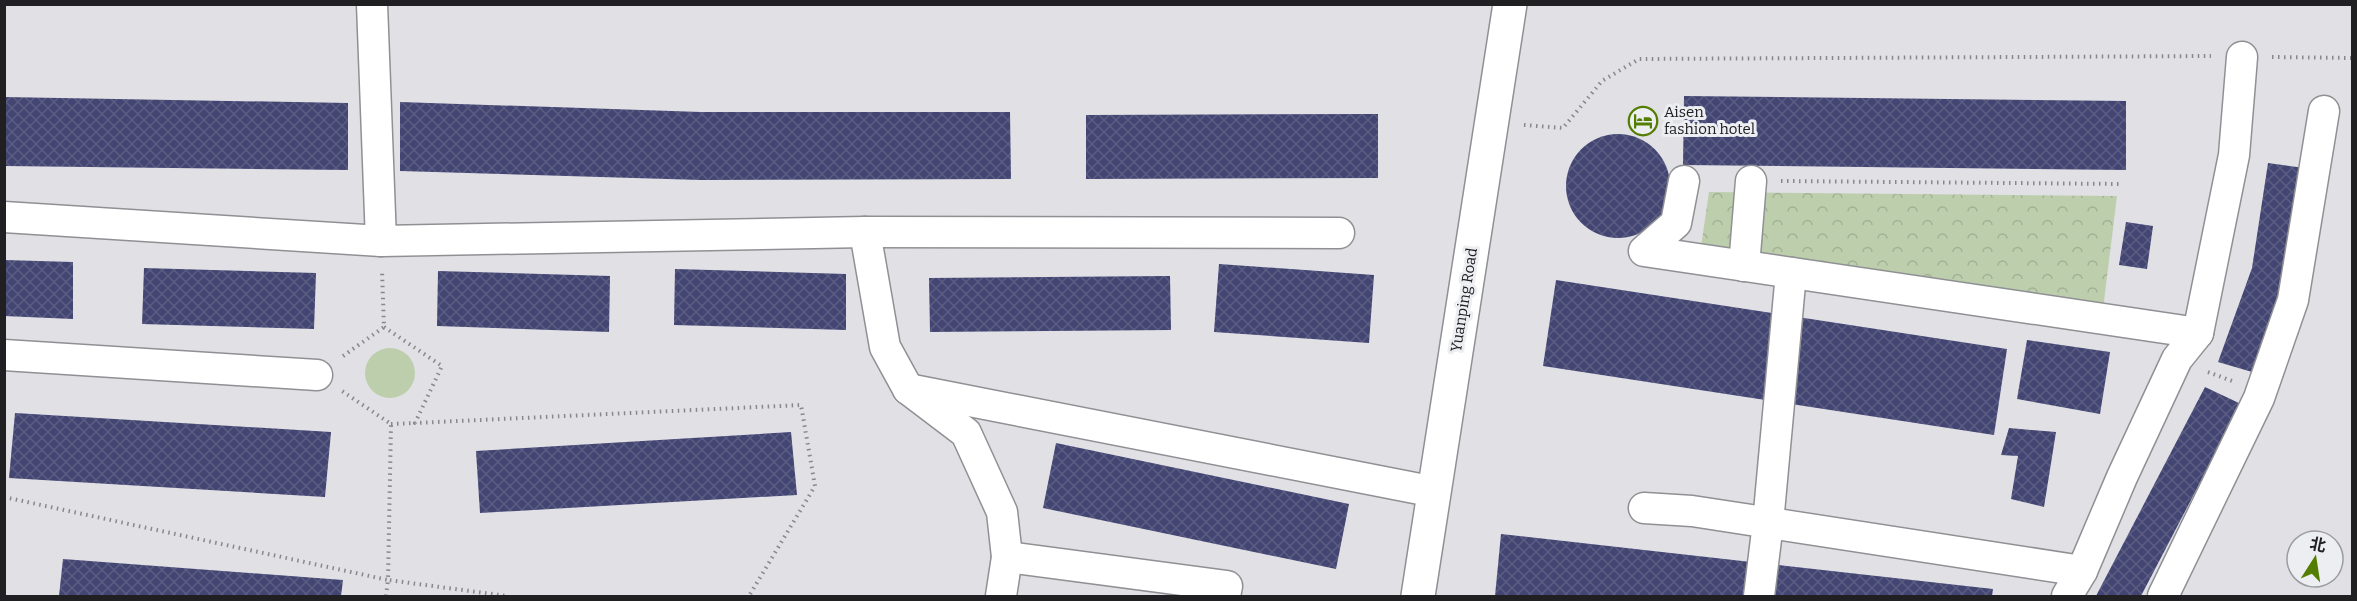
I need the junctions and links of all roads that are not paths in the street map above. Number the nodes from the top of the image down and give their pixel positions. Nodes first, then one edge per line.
1 (372, 4) edge
2 (1510, 4) edge
3 (2242, 57) road end
4 (2325, 111) dead end
5 (1684, 181) dead end
6 (1752, 181) road end
7 (4, 216) edge
8 (865, 232) junction
9 (1339, 233) dead end
10 (381, 241) junction
11 (1744, 266) junction
12 (1791, 273) junction
13 (2198, 333) junction
14 (4, 355) edge
15 (317, 375) road end
16 (908, 389) junction
17 (1434, 492) junction
18 (1644, 508) dead end
19 (1768, 523) junction
20 (1007, 557) junction
21 (2075, 584) edge
22 (1001, 597) edge
23 (1225, 597) edge
24 (1418, 597) edge
25 (1759, 597) edge
26 (2163, 597) edge

1 - 10 street
2 - 17 street, Yuanping Road
3 - 13 street
4 - 26 street
5 - 11 street
6 - 11 street
7 - 10 street
8 - 9 street
8 - 10 street
8 - 16 street
11 - 12 street
12 - 13 street
12 - 19 street
13 - 21 street
14 - 15 street
16 - 17 street
16 - 20 street
17 - 24 street, Yuanping Road
18 - 19 street
19 - 21 street
19 - 25 street
20 - 22 street
20 - 23 street

